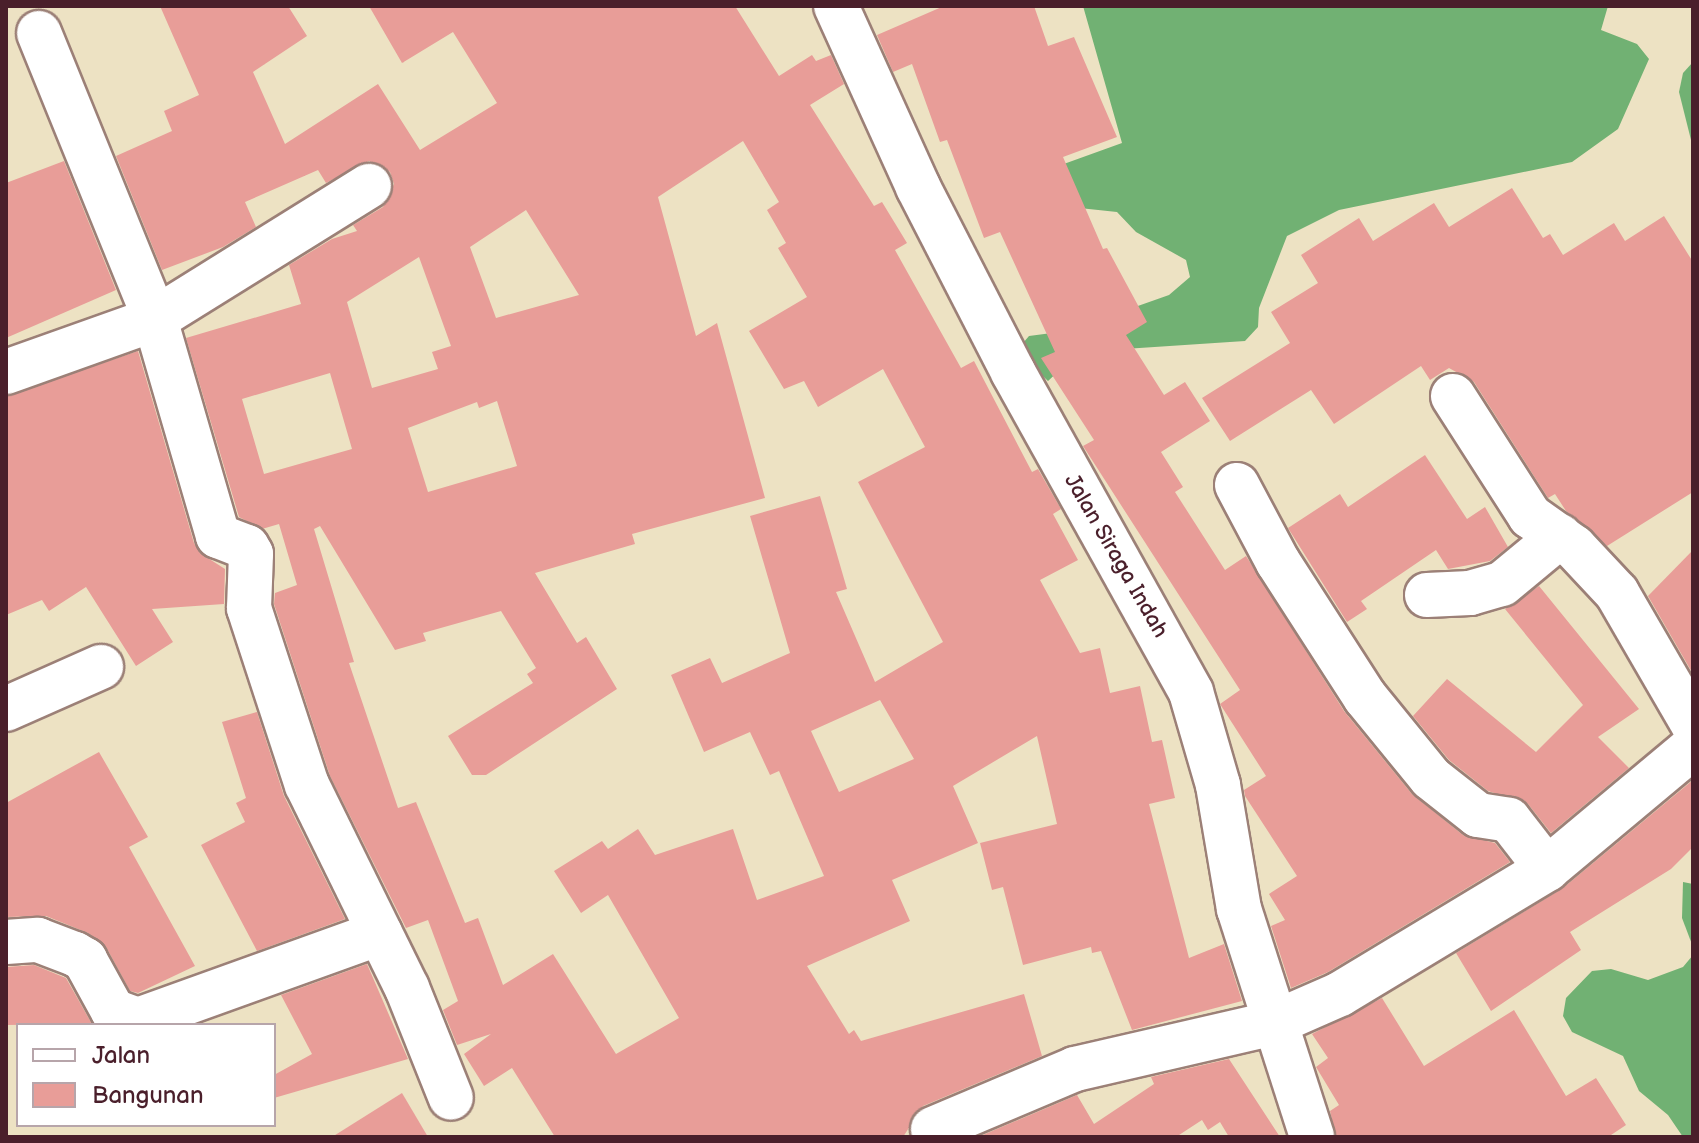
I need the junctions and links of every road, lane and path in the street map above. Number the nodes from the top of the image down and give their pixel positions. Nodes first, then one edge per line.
1 (836, 6) edge
2 (39, 33) dead end
3 (369, 186) dead end
4 (155, 319) junction
5 (6, 372) edge
6 (1453, 396) dead end
7 (1237, 485) dead end
8 (1560, 536) junction
9 (1427, 595) dead end
10 (101, 667) dead end
11 (6, 709) edge
12 (1693, 724) edge
13 (1693, 747) edge
14 (1547, 869) junction
15 (380, 933) junction
16 (6, 942) edge
17 (1274, 1023) junction
18 (451, 1098) dead end
19 (933, 1129) dead end
20 (1312, 1137) edge

1 - 17 street, Jalan Siraga Indah
2 - 4 street
3 - 4 street
4 - 5 street
4 - 15 street
6 - 8 street
7 - 14 street
8 - 9 street
8 - 12 street
10 - 11 street
13 - 14 street
14 - 17 street
15 - 16 street
15 - 18 street
17 - 19 street
17 - 20 street, Jalan Siraga Indah

